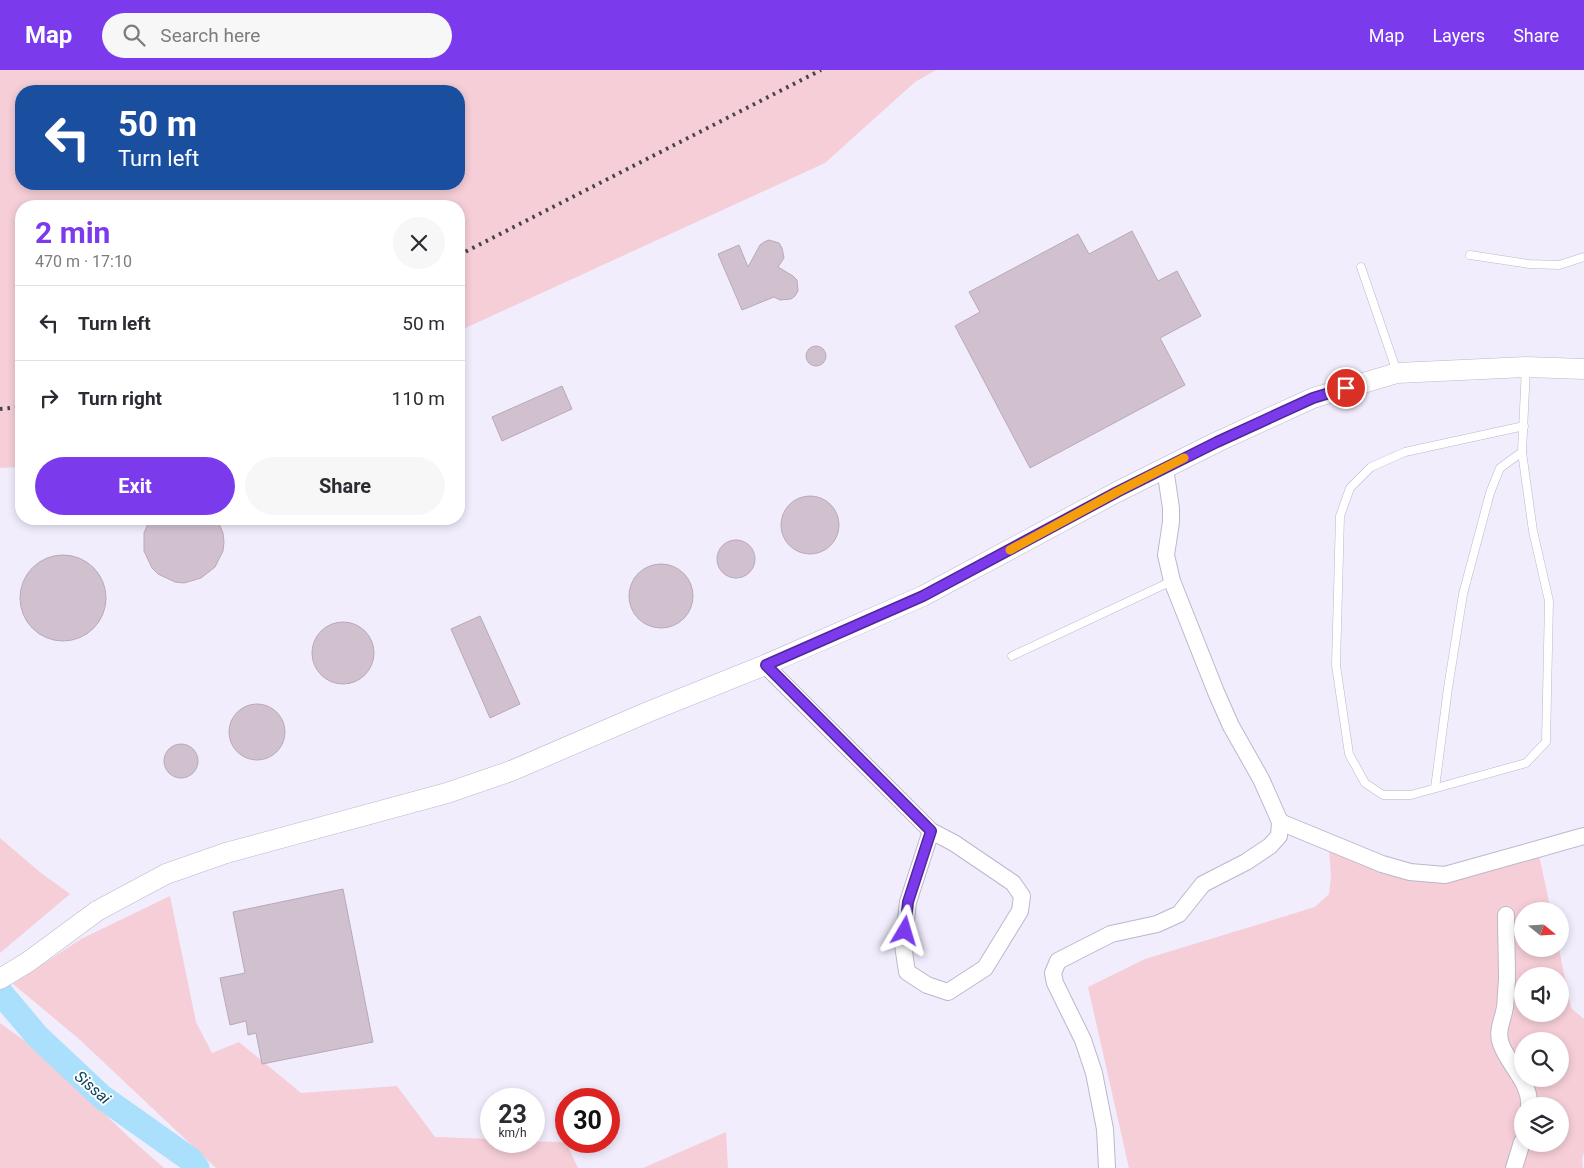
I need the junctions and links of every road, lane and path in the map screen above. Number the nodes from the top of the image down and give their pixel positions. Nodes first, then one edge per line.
1 (1470, 255) dead end
2 (1584, 257) edge
3 (1361, 267) dead end
4 (1526, 366) junction
5 (1584, 369) edge
6 (1397, 373) junction
7 (1524, 426) junction
8 (1522, 452) junction
9 (1165, 468) junction
10 (1172, 581) junction
11 (1012, 656) dead end
12 (766, 665) junction
13 (1435, 788) junction
14 (1280, 822) junction
15 (931, 831) junction
16 (1584, 836) edge
17 (1506, 915) dead end
18 (0, 979) edge
19 (1529, 1097) edge
20 (1519, 1152) edge
21 (1107, 1168) edge
22 (1514, 1168) edge

1 - 2 lane
3 - 6 lane
4 - 5 street
4 - 6 street
4 - 7 lane
6 - 9 street
7 - 8 lane
7 - 13 lane
8 - 13 lane
8 - 13 lane
9 - 10 street
9 - 12 street
10 - 11 lane
10 - 14 street
12 - 15 street
12 - 18 street
14 - 16 street
14 - 21 street
15 - 15 street
17 - 19 street
20 - 22 street

